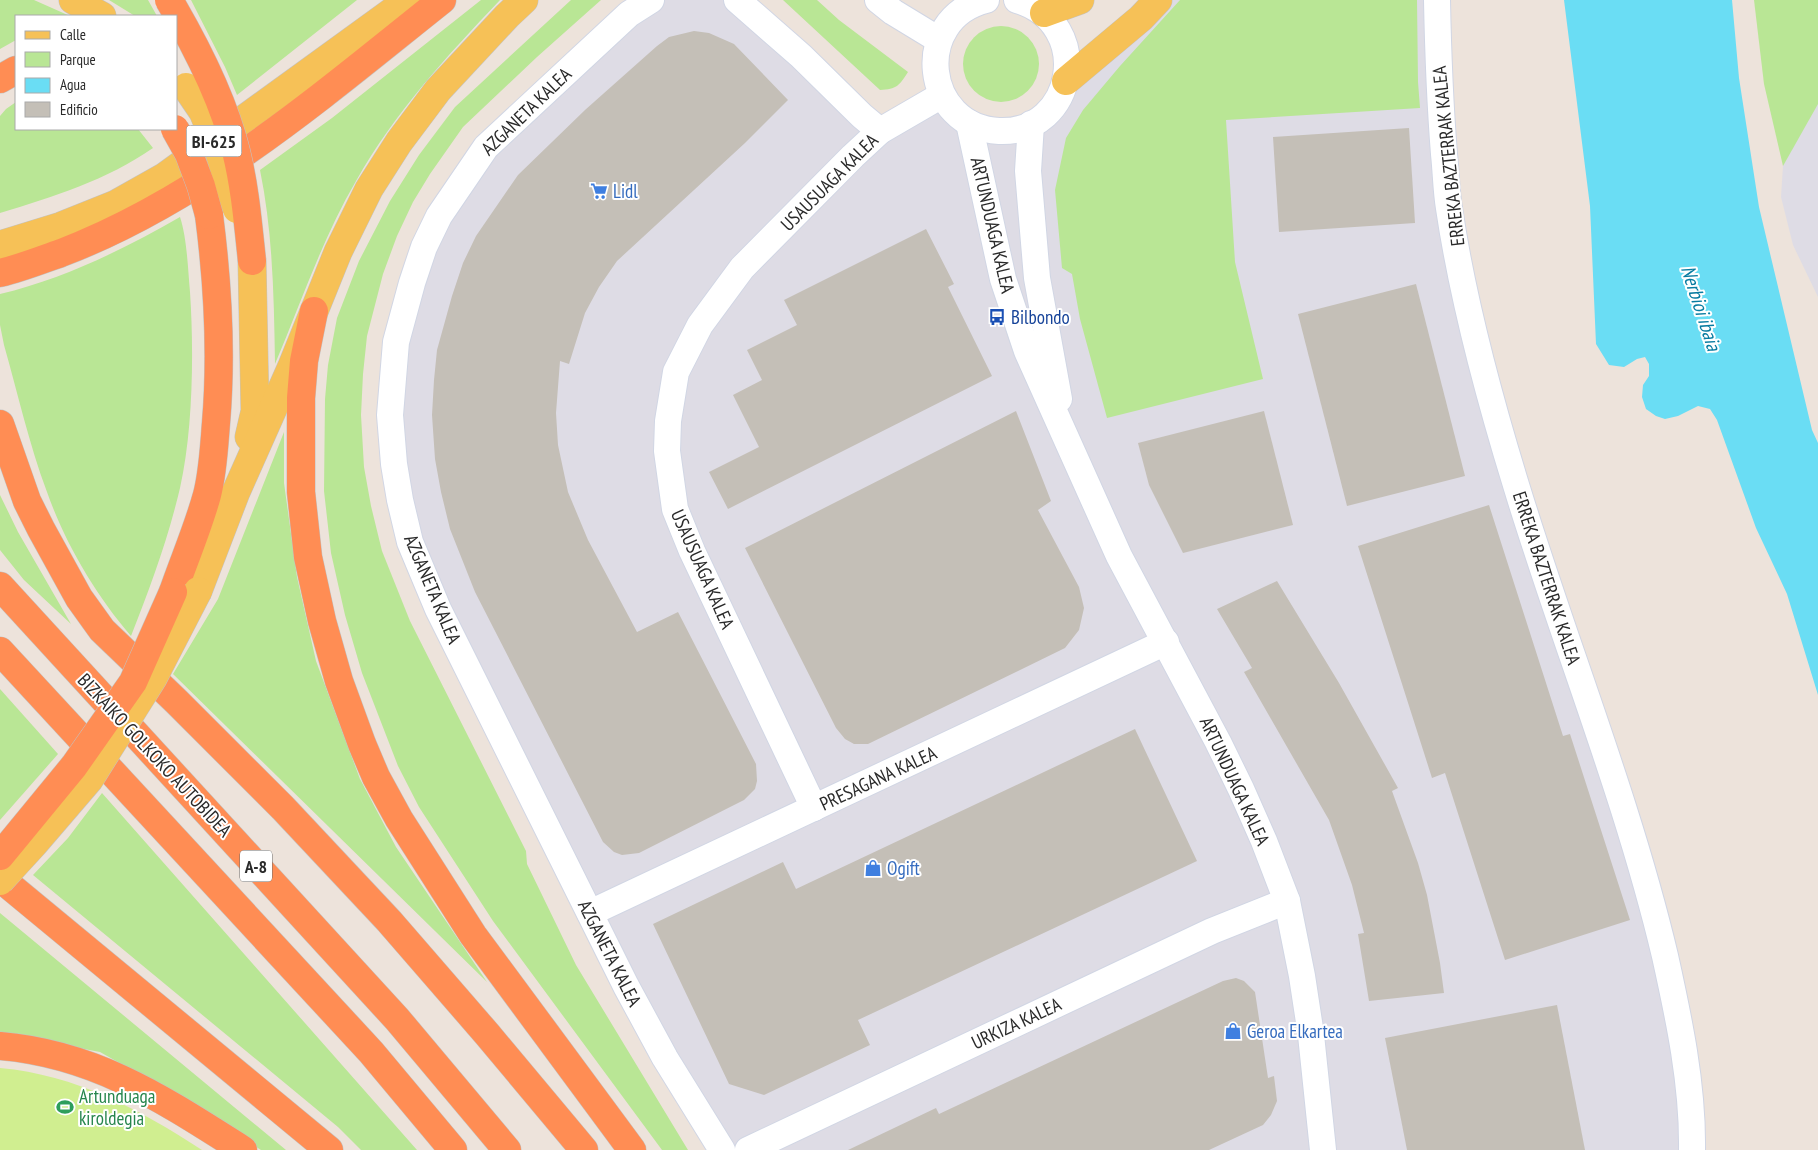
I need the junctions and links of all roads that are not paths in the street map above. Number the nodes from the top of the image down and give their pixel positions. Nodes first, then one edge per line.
1 (73, 0) edge
2 (169, 0) edge
3 (408, 0) edge
4 (442, 0) edge
5 (524, 0) edge
6 (651, 0) edge
7 (737, 0) edge
8 (878, 0) edge
9 (986, 0) edge
10 (1017, 0) edge
11 (1080, 0) edge
12 (1158, 0) edge
13 (1437, 0) edge
14 (1044, 14) junction
15 (100, 15) edge
16 (177, 15) edge
17 (178, 17) edge
18 (939, 40) junction
19 (15, 71) edge
20 (0, 79) edge
21 (1066, 81) junction
22 (181, 82) edge
23 (942, 95) junction
24 (969, 122) junction
25 (1031, 124) junction
26 (176, 130) edge
27 (880, 131) junction
28 (0, 245) edge
29 (252, 261) junction
30 (0, 273) edge
31 (314, 311) junction
32 (0, 424) edge
33 (1066, 437) junction
34 (236, 492) junction
35 (0, 586) edge
36 (185, 592) junction
37 (1166, 642) junction
38 (0, 651) edge
39 (814, 808) junction
40 (0, 856) edge
41 (0, 880) edge
42 (1287, 901) junction
43 (590, 913) junction
44 (0, 1046) edge
45 (242, 1150) edge
46 (329, 1150) edge
47 (453, 1150) edge
48 (507, 1150) edge
49 (584, 1150) edge
50 (632, 1150) edge
51 (722, 1150) edge
52 (748, 1150) edge
53 (1323, 1150) edge
54 (1692, 1150) edge

1 - 15 main road
2 - 16 highway, bridge
3 - 28 main road, BI-625
4 - 30 highway
5 - 31 main road
6 - 43 street, AZGANETA KALEA
7 - 27 street
8 - 18 street
9 - 18 street, ARTUNDUAGA KALEA
10 - 14 street, ARTUNDUAGA KALEA
11 - 14 main road
12 - 21 main road
13 - 54 street, ERREKA BAZTERRAK KALEA
14 - 21 street, ARTUNDUAGA KALEA
17 - 29 highway, bridge
18 - 23 street, ARTUNDUAGA KALEA
19 - 20 highway
21 - 25 street, ARTUNDUAGA KALEA
22 - 29 main road, bridge
23 - 24 street, ARTUNDUAGA KALEA
23 - 27 street, USAUSUAGA KALEA
24 - 25 street, ARTUNDUAGA KALEA
24 - 33 street, ARTUNDUAGA KALEA
25 - 33 street, ARTUNDUAGA KALEA
26 - 36 highway, bridge
27 - 39 street, USAUSUAGA KALEA
29 - 34 main road
31 - 34 main road
31 - 50 highway
32 - 49 highway
33 - 37 street, ARTUNDUAGA KALEA
34 - 36 main road
35 - 48 highway, BIZKAIKO GOLKOKO AUTOBIDEA / A-8
36 - 40 highway, bridge
36 - 41 main road, bridge
37 - 39 street, PRESAGANA KALEA
37 - 42 street, ARTUNDUAGA KALEA
38 - 47 highway, A-8
39 - 43 street, PRESAGANA KALEA
41 - 46 highway
42 - 52 street, URKIZA KALEA
42 - 53 street, ARTUNDUAGA KALEA
43 - 51 street, AZGANETA KALEA
44 - 45 highway

